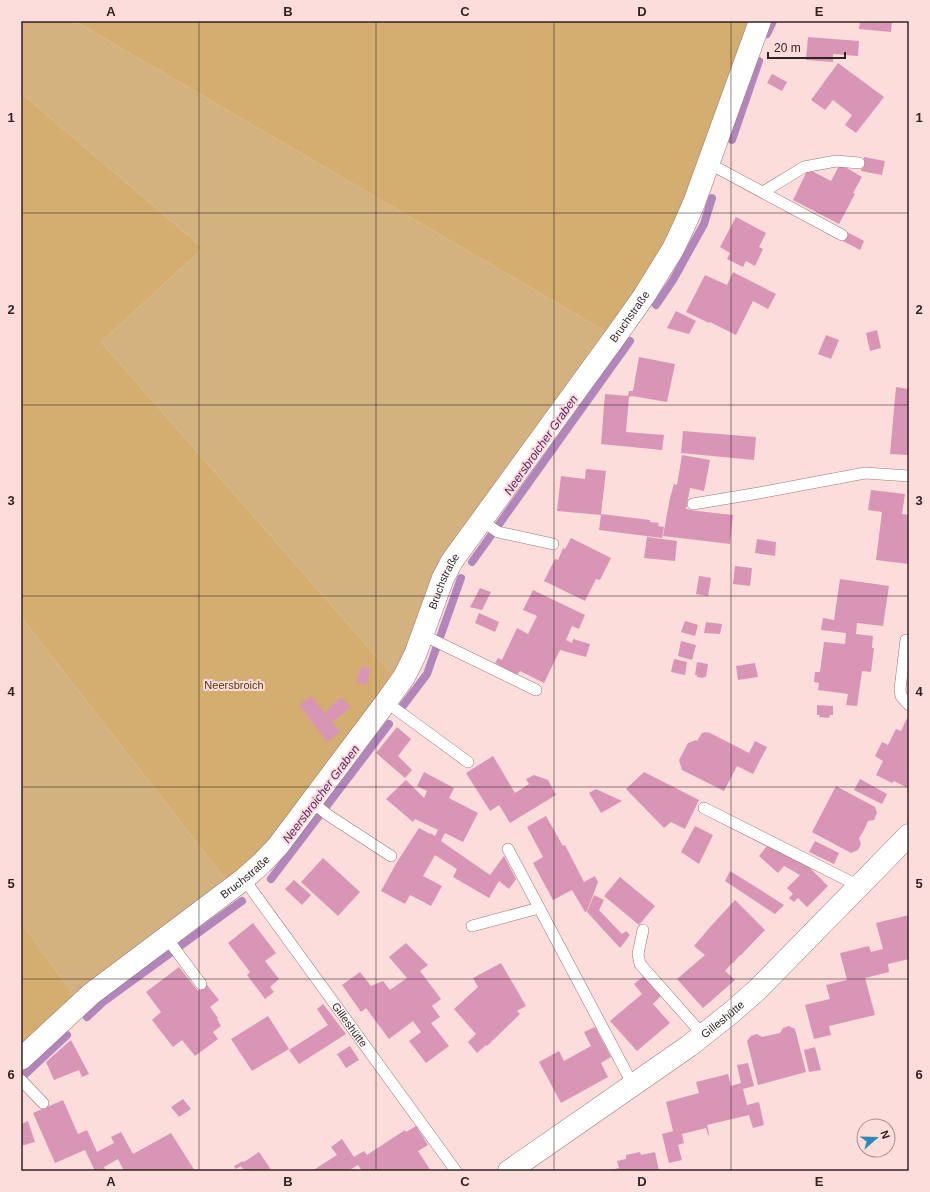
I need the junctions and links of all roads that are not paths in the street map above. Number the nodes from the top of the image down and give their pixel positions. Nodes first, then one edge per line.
1 (760, 21) edge
2 (859, 163) dead end
3 (714, 166) junction
4 (763, 192) junction
5 (842, 235) dead end
6 (909, 476) edge
7 (693, 504) dead end
8 (490, 527) junction
9 (553, 544) dead end
10 (427, 637) junction
11 (906, 640) dead end
12 (536, 690) dead end
13 (391, 705) junction
14 (909, 705) edge
15 (468, 762) dead end
16 (320, 808) junction
17 (704, 808) dead end
18 (909, 835) edge
19 (508, 849) dead end
20 (392, 856) dead end
21 (244, 878) junction
22 (858, 886) junction
23 (539, 908) junction
24 (472, 926) dead end
25 (643, 930) dead end
26 (172, 946) junction
27 (201, 984) dead end
28 (703, 1035) junction
29 (21, 1059) edge
30 (22, 1082) edge
31 (633, 1085) junction
32 (43, 1103) dead end
33 (456, 1171) edge
34 (509, 1171) edge

1 - 3 street, Bruchstraße
2 - 4 lane
3 - 4 lane
3 - 8 street, Bruchstraße
4 - 5 lane
6 - 7 lane
8 - 9 lane
8 - 10 street, Bruchstraße
10 - 12 lane
10 - 13 street, Bruchstraße
11 - 14 lane
13 - 15 lane
13 - 16 street, Bruchstraße
16 - 20 lane
16 - 21 street, Bruchstraße
17 - 22 lane
18 - 22 street, Gilleshütte
19 - 23 lane
21 - 26 street, Bruchstraße
21 - 33 lane, Gilleshütte
22 - 28 street, Gilleshütte
23 - 24 lane
23 - 31 lane
25 - 28 lane
26 - 27 lane
26 - 29 street, Bruchstraße
28 - 31 street, Gilleshütte
30 - 32 lane
31 - 34 street, Gilleshütte

